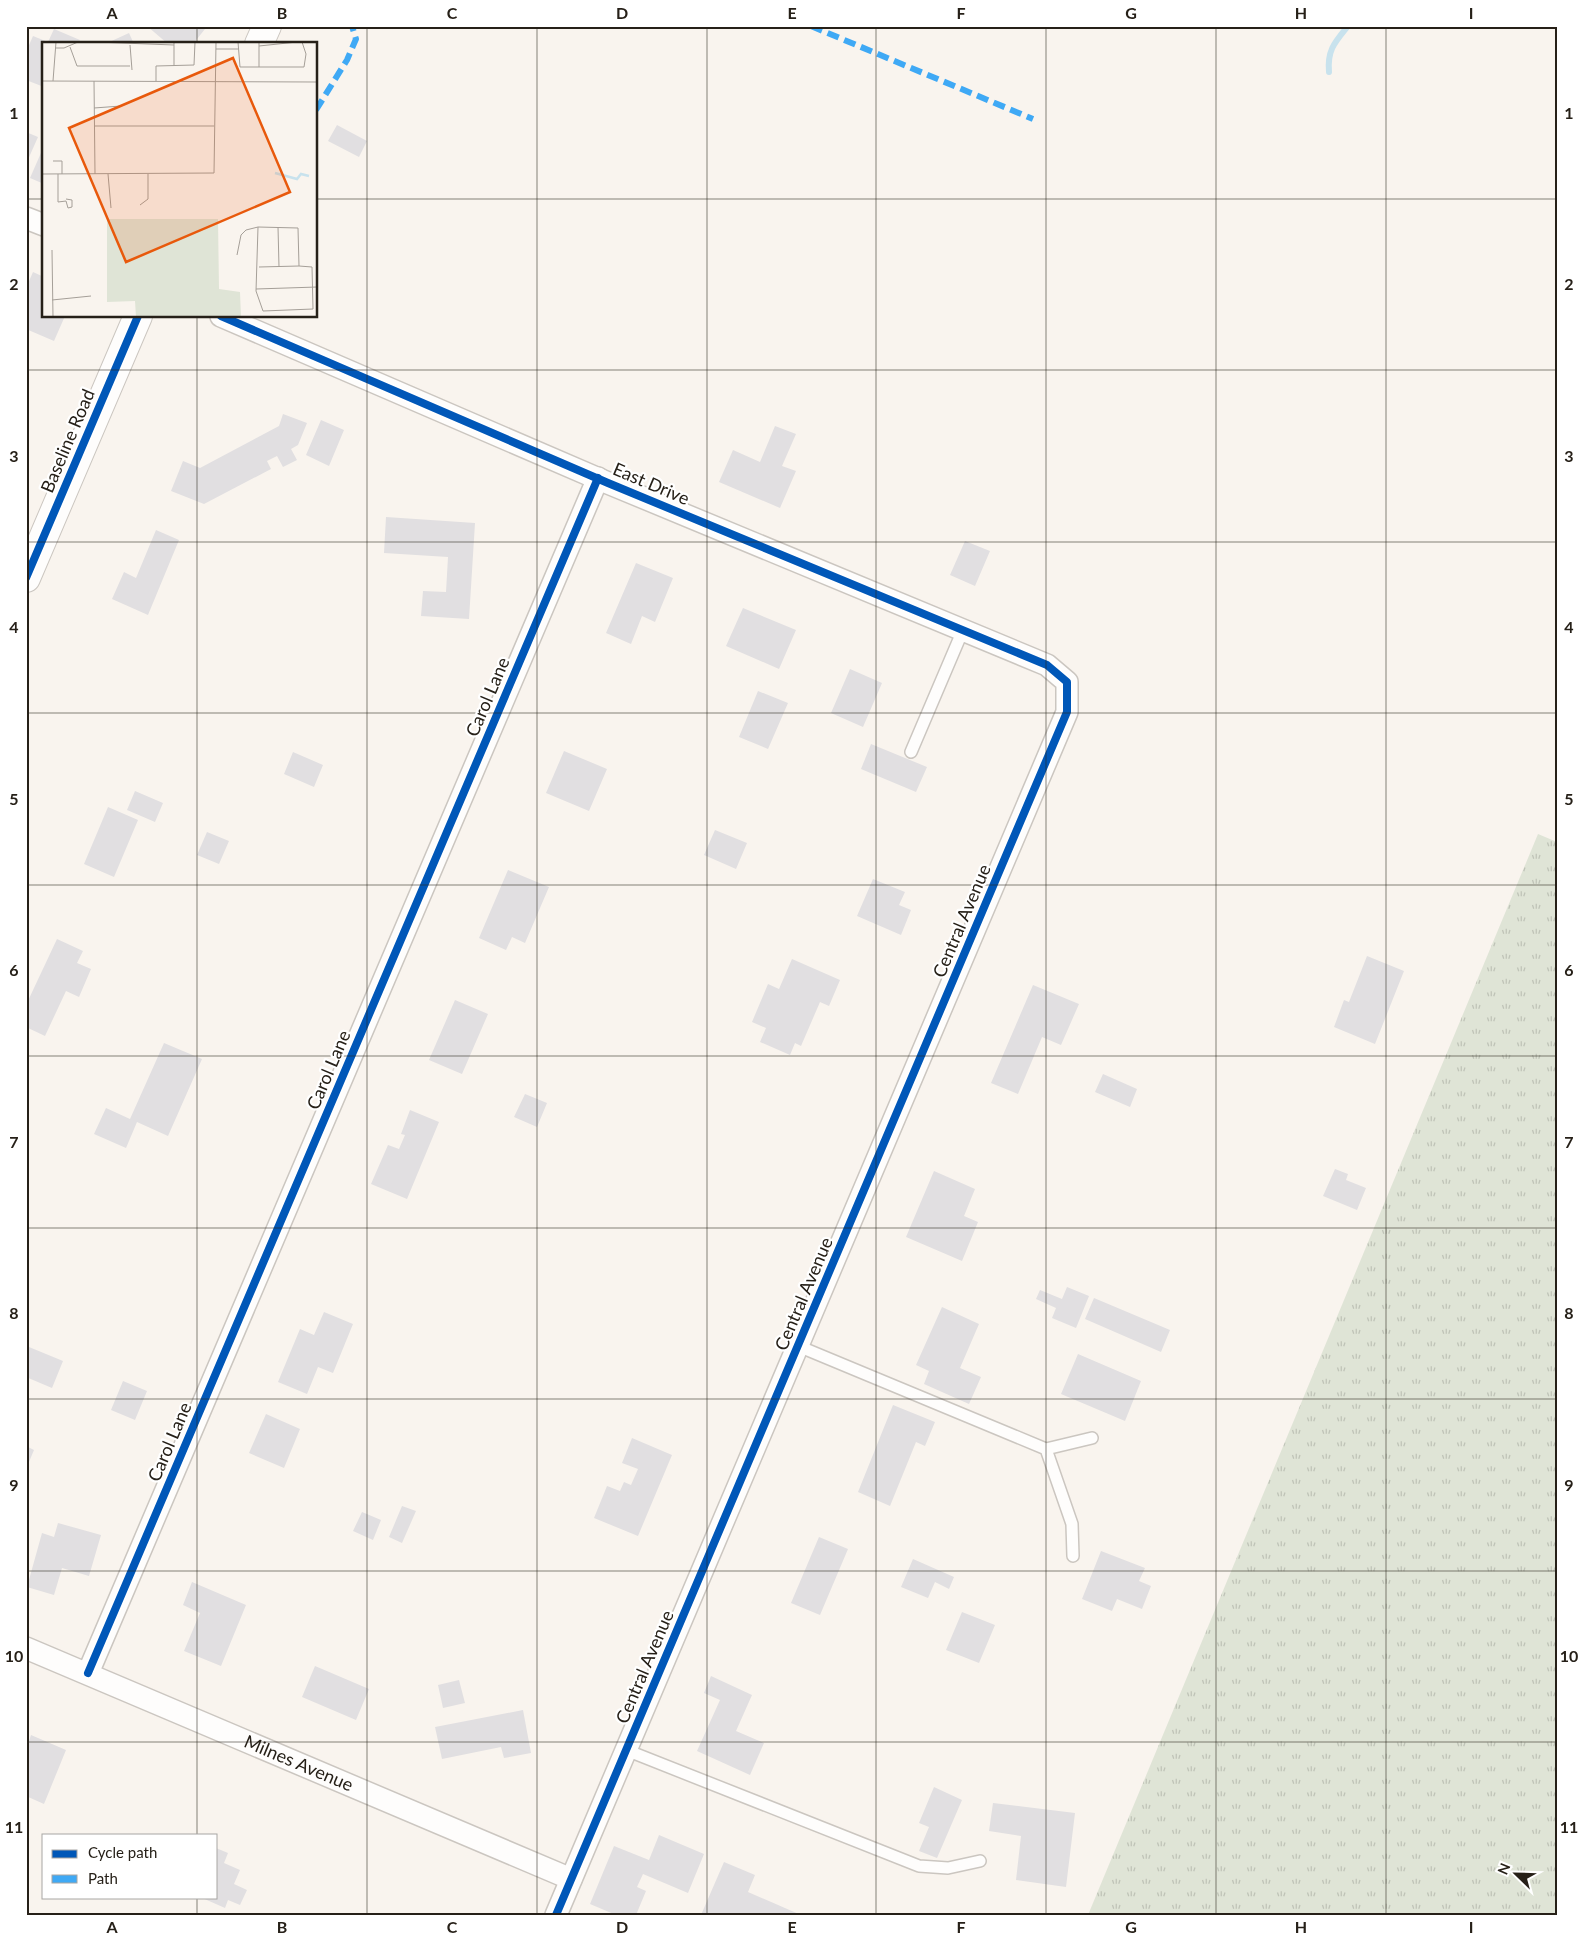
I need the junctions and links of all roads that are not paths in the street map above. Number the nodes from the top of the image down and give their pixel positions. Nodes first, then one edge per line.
1 (267, 26) edge
2 (260, 42) edge
3 (26, 218) edge
4 (42, 224) edge
5 (137, 318) edge
6 (226, 318) edge
7 (598, 478) junction
8 (26, 578) edge
9 (963, 630) junction
10 (1067, 682) joint
11 (911, 752) dead end
12 (798, 1346) junction
13 (1092, 1438) dead end
14 (1046, 1449) junction
15 (1073, 1556) dead end
16 (26, 1648) edge
17 (88, 1673) junction
18 (626, 1750) junction
19 (980, 1861) dead end
20 (571, 1879) junction
21 (556, 1915) edge

1 - 2 main road
3 - 4 street
5 - 8 main road, Baseline Road
6 - 7 street, East Drive
7 - 9 street, East Drive
7 - 17 street, Carol Lane
9 - 10 street, East Drive
9 - 11 lane
10 - 12 street, Central Avenue
12 - 14 lane
12 - 18 street, Central Avenue
13 - 14 lane
14 - 15 lane
16 - 17 street, Milnes Avenue
17 - 20 street, Milnes Avenue
18 - 19 lane
18 - 20 street, Central Avenue
20 - 21 street, Central Avenue

